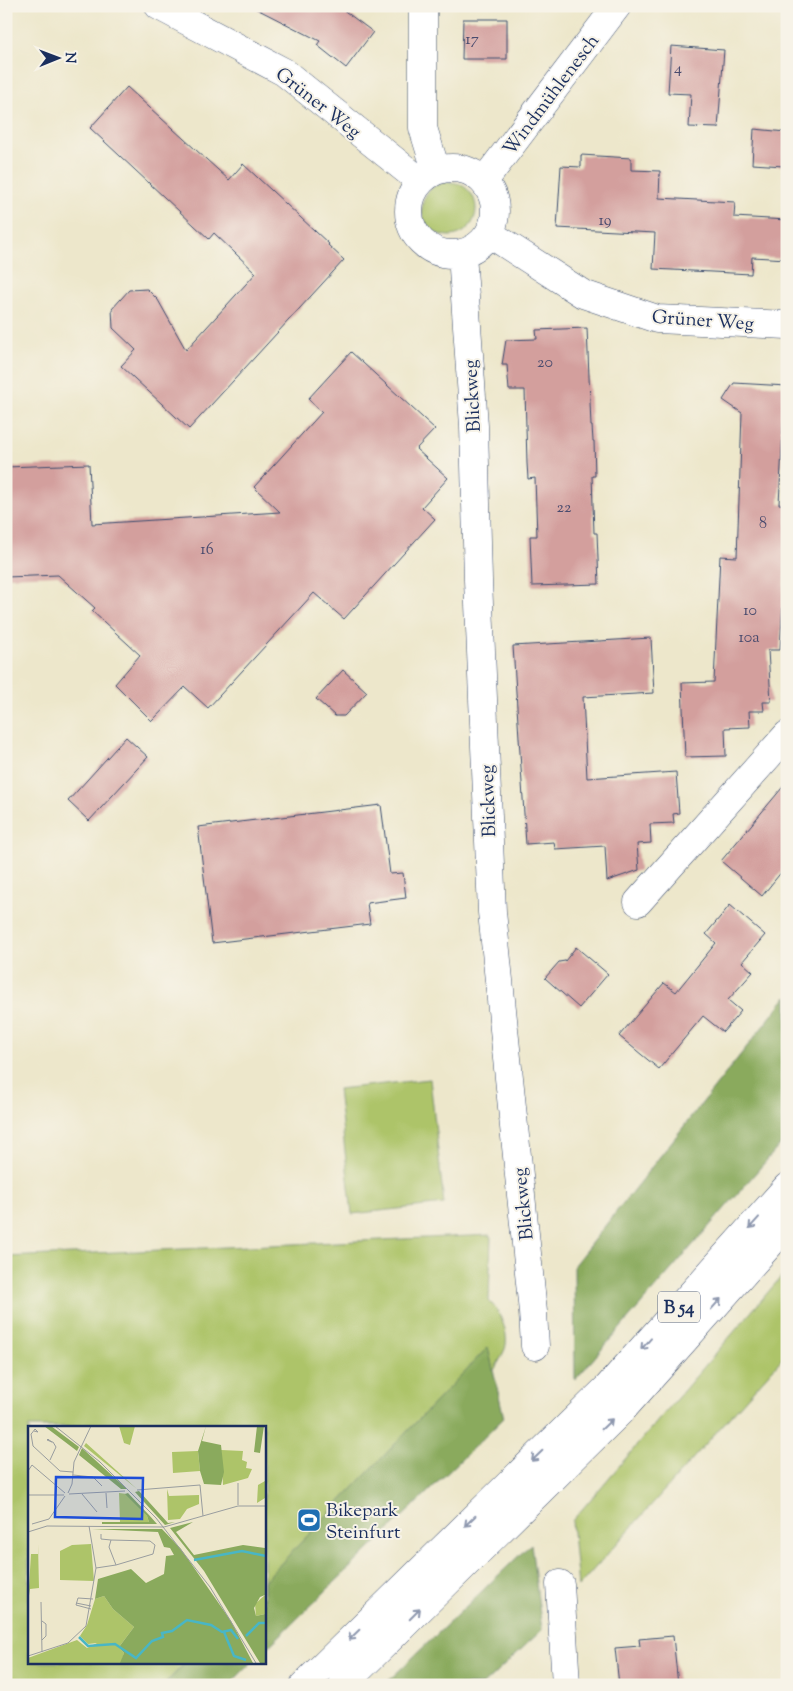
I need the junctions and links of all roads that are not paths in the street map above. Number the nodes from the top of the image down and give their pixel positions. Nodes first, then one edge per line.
1 (159, 6) edge
2 (423, 6) edge
3 (617, 6) edge
4 (428, 175) junction
5 (484, 181) junction
6 (490, 234) junction
7 (462, 254) junction
8 (787, 325) edge
9 (787, 735) edge
10 (638, 902) dead end
11 (787, 1187) edge
12 (787, 1225) edge
13 (535, 1346) dead end
14 (560, 1584) dead end
15 (304, 1685) edge
16 (343, 1685) edge
17 (566, 1685) edge

1 - 4 main road, Grüner Weg
2 - 4 main road
3 - 5 main road, Windmühlenesch
4 - 5 main road
4 - 7 main road
5 - 6 main road
6 - 7 main road
6 - 8 main road, Grüner Weg
7 - 13 main road, Blickweg
9 - 10 main road
11 -> 15 main road, B 54
16 -> 12 main road, B 54
14 - 17 main road

